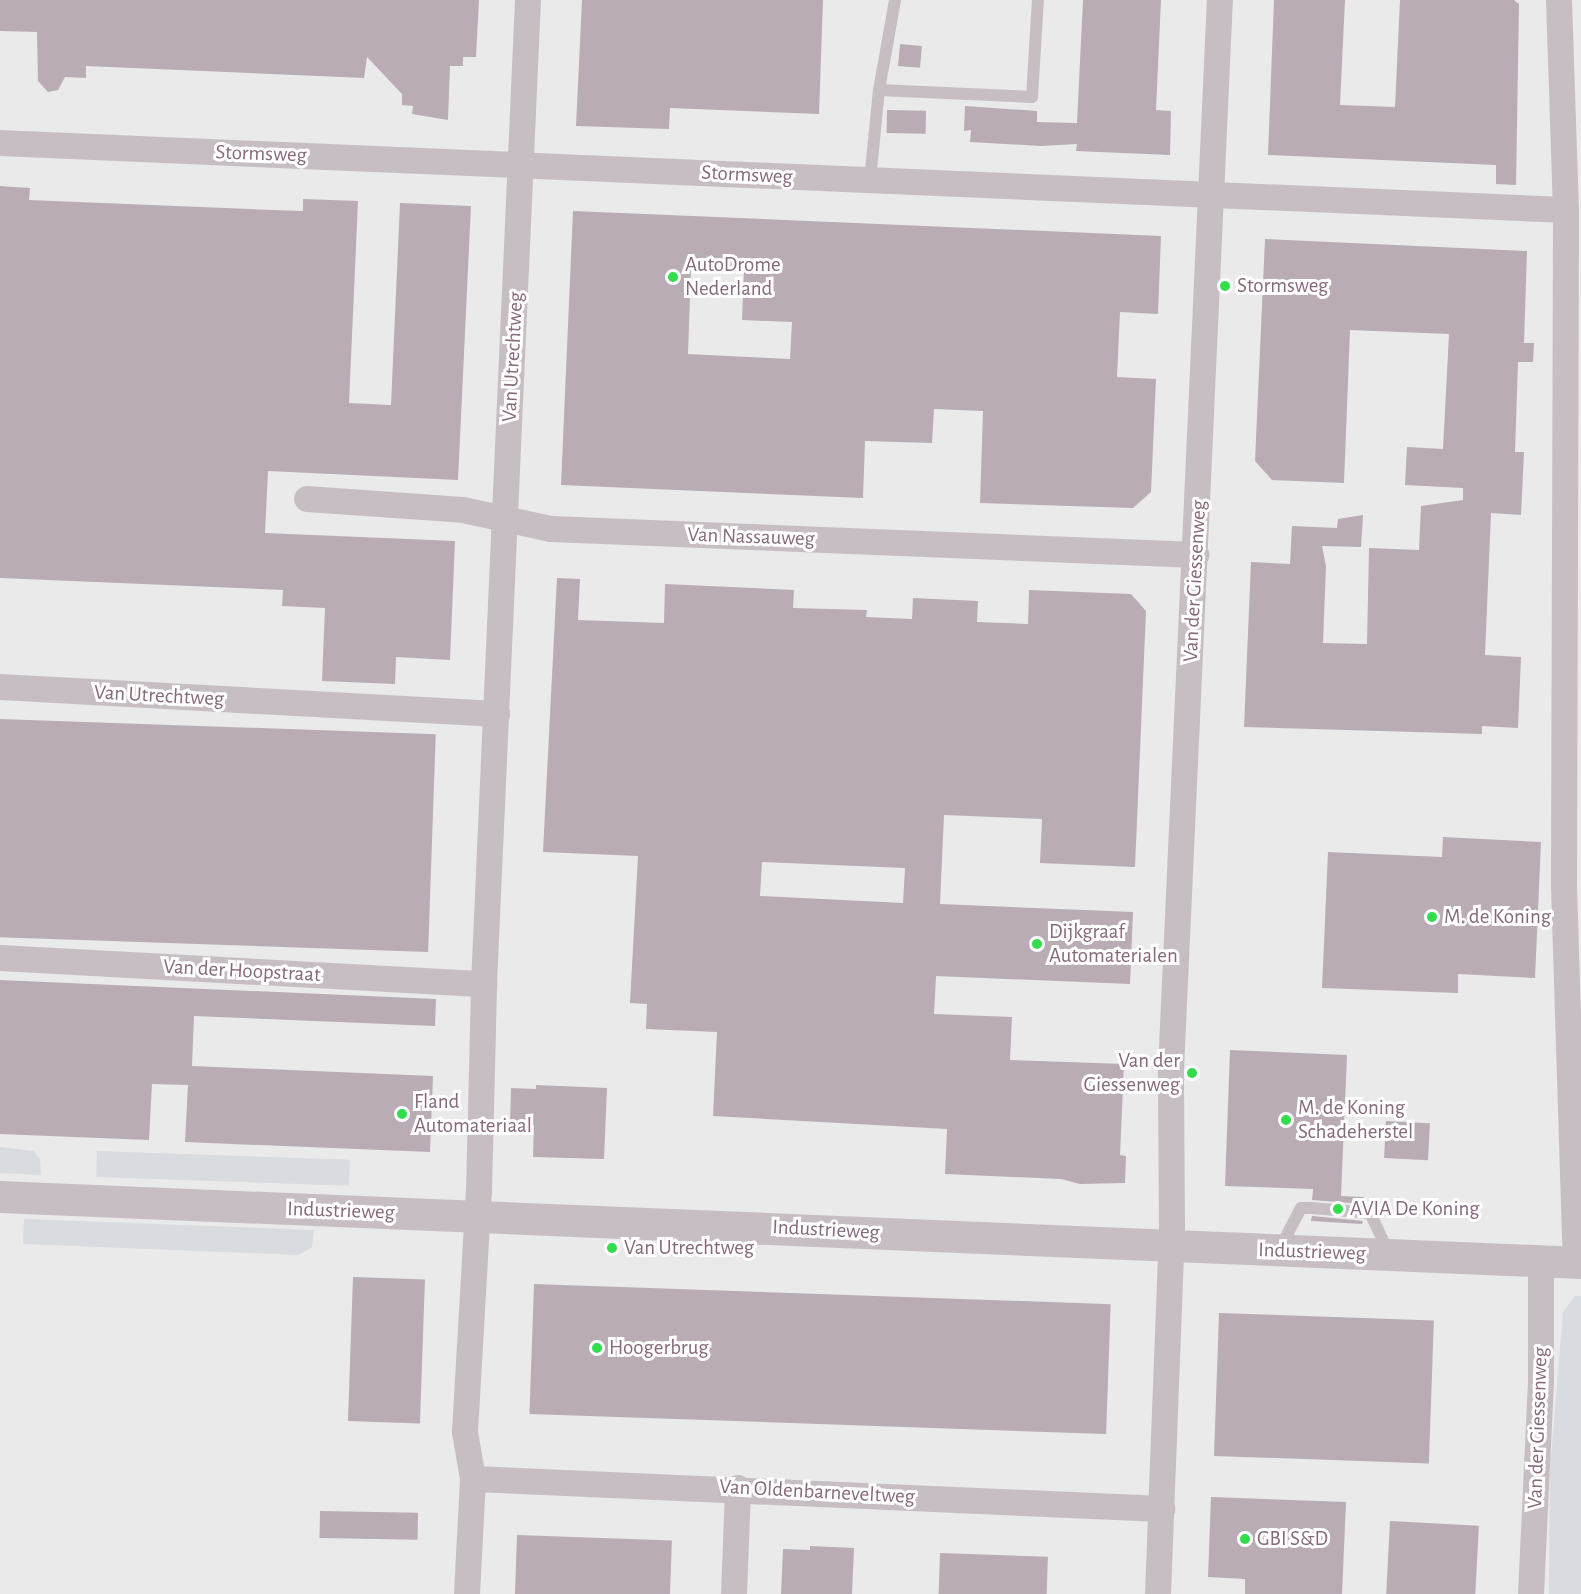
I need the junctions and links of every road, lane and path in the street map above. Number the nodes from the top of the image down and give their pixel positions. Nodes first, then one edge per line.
1 (528, 0) edge
2 (895, 0) edge
3 (1038, 0) edge
4 (1220, 0) edge
5 (1559, 0) edge
6 (879, 90) junction
7 (0, 143) edge
8 (522, 165) junction
9 (870, 180) junction
10 (1211, 194) junction
11 (1566, 210) junction
12 (307, 500) dead end
13 (506, 519) junction
14 (1196, 555) junction
15 (0, 687) edge
16 (497, 714) junction
17 (0, 958) edge
18 (484, 984) junction
19 (0, 1197) edge
20 (477, 1217) junction
21 (1170, 1246) junction
22 (1278, 1250) junction
23 (1391, 1255) junction
24 (1541, 1261) junction
25 (1578, 1263) edge
26 (472, 1479) junction
27 (738, 1488) junction
28 (1162, 1509) junction
29 (467, 1594) edge
30 (734, 1594) edge
31 (1158, 1594) edge
32 (1531, 1594) edge

1 - 8 street, Van Utrechtweg
2 - 6 lane
3 - 6 lane
4 - 10 street, Van der Giessenweg
5 - 11 street
6 - 9 lane
7 - 8 street, Stormsweg
8 - 9 street, Stormsweg
8 - 13 street, Van Utrechtweg
9 - 10 street, Stormsweg
10 - 11 street, Stormsweg
10 - 14 street, Van der Giessenweg
11 - 25 street
12 - 13 street, Van Nassauweg
13 - 14 street, Van Nassauweg
13 - 16 street, Van Utrechtweg
14 - 21 street, Van der Giessenweg
15 - 16 street, Van Utrechtweg
16 - 18 street, Van Utrechtweg
17 - 18 street, Van der Hoopstraat
18 - 20 street, Van Utrechtweg
19 - 20 street, Industrieweg
20 - 21 street, Industrieweg
20 - 26 street, Van Utrechtweg
21 - 22 street, Industrieweg
21 - 28 street, Van der Giessenweg
22 - 23 street, Industrieweg
22 - 23 lane
23 - 24 street, Industrieweg
24 - 25 street, Industrieweg
24 - 32 street, Van der Giessenweg
26 - 27 street, Van Oldenbarneveltweg
26 - 29 street, Van Utrechtweg
27 - 28 street, Van Oldenbarneveltweg
27 - 30 street
28 - 31 street, Van der Giessenweg

